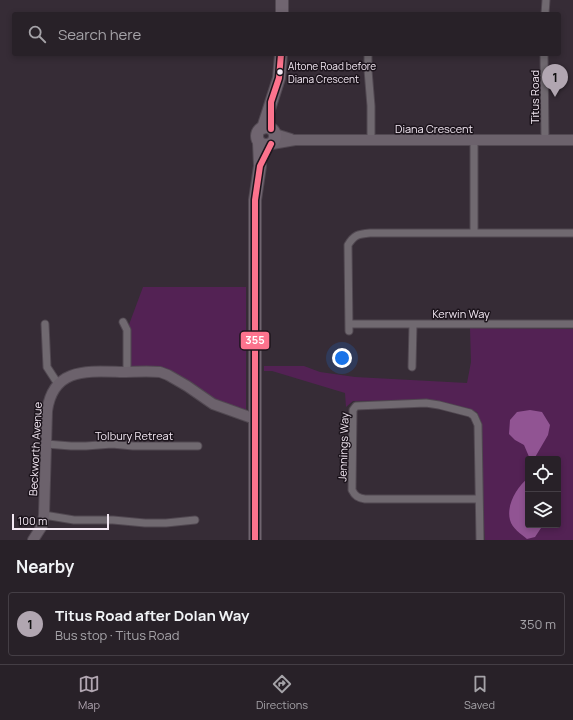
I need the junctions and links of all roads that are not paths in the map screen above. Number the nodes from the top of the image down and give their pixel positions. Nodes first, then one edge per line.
1 (282, 0) edge
2 (546, 0) edge
3 (282, 12) edge
4 (545, 12) edge
5 (281, 56) edge
6 (368, 56) edge
7 (544, 56) edge
8 (268, 137) junction
9 (371, 140) junction
10 (474, 140) junction
11 (545, 140) junction
12 (573, 140) edge
13 (474, 232) junction
14 (573, 233) edge
15 (123, 322) dead end
16 (45, 324) dead end
17 (413, 324) junction
18 (573, 324) edge
19 (412, 367) dead end
20 (127, 372) junction
21 (58, 384) junction
22 (255, 414) junction
23 (46, 444) junction
24 (198, 446) dead end
25 (479, 499) junction
26 (44, 515) junction
27 (195, 520) dead end
28 (33, 540) edge
29 (255, 540) edge
30 (480, 540) edge

1 - 3 main road
2 - 4 street
5 - 8 main road
6 - 9 street
7 - 11 street, Titus Road
8 - 9 street, Diana Crescent
8 - 22 main road
9 - 10 street, Diana Crescent
10 - 11 street, Diana Crescent
10 - 13 street
11 - 12 street, Diana Crescent
13 - 14 street, Kerwin Way
13 - 17 street, Kerwin Way
15 - 20 street
16 - 21 street
17 - 18 street, Kerwin Way
17 - 19 street
20 - 21 street, Beckworth Avenue
20 - 22 street, Beckworth Avenue
21 - 23 street, Beckworth Avenue
22 - 29 main road
23 - 24 street, Tolbury Retreat
23 - 26 street, Beckworth Avenue
25 - 25 street, Jennings Way
25 - 30 street, Jennings Way
26 - 27 street
26 - 28 street, Beckworth Avenue

